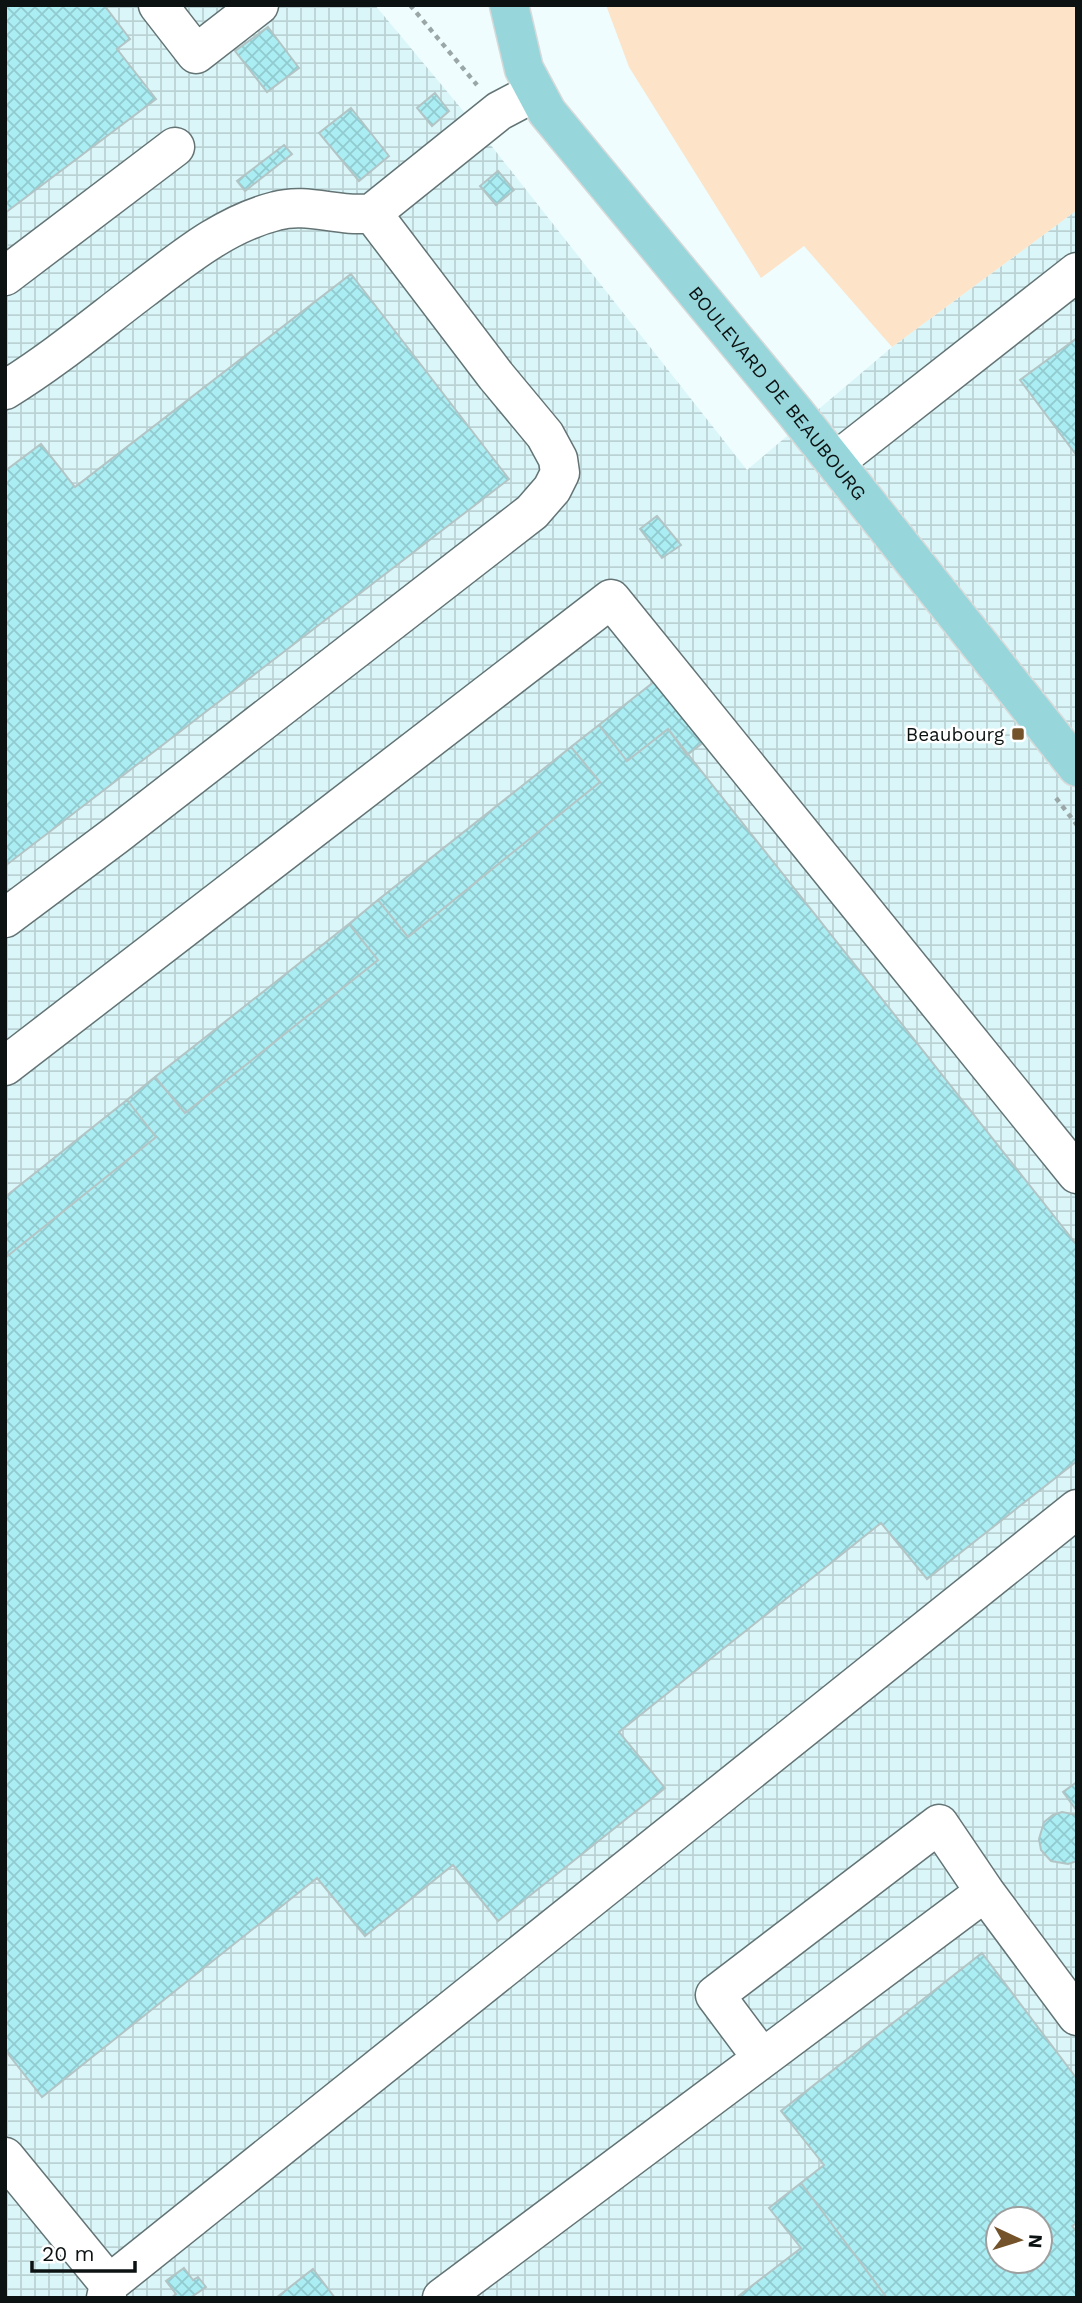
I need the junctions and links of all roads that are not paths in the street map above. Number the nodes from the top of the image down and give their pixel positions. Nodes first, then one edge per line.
1 (158, 5) edge
2 (259, 5) edge
3 (509, 5) edge
4 (535, 92) junction
5 (175, 147) dead end
6 (372, 213) junction
7 (1077, 272) edge
8 (5, 276) edge
9 (5, 390) edge
10 (835, 462) junction
11 (1077, 767) edge
12 (5, 918) edge
13 (5, 1066) edge
14 (1077, 1174) edge
15 (1077, 1510) edge
16 (985, 1892) junction
17 (1077, 2016) edge
18 (762, 2058) junction
19 (5, 2157) edge
20 (108, 2291) edge
21 (442, 2298) edge

1 - 2 lane
3 - 4 main road, BOULEVARD DE BEAUBOURG
4 - 6 lane
4 - 10 main road, BOULEVARD DE BEAUBOURG
5 - 8 lane
6 - 9 lane
6 - 12 lane
7 - 10 lane
10 - 11 main road, BOULEVARD DE BEAUBOURG
13 - 14 lane
15 - 20 lane
16 - 17 lane
16 - 18 lane
16 - 18 lane
18 - 21 lane
19 - 20 lane

